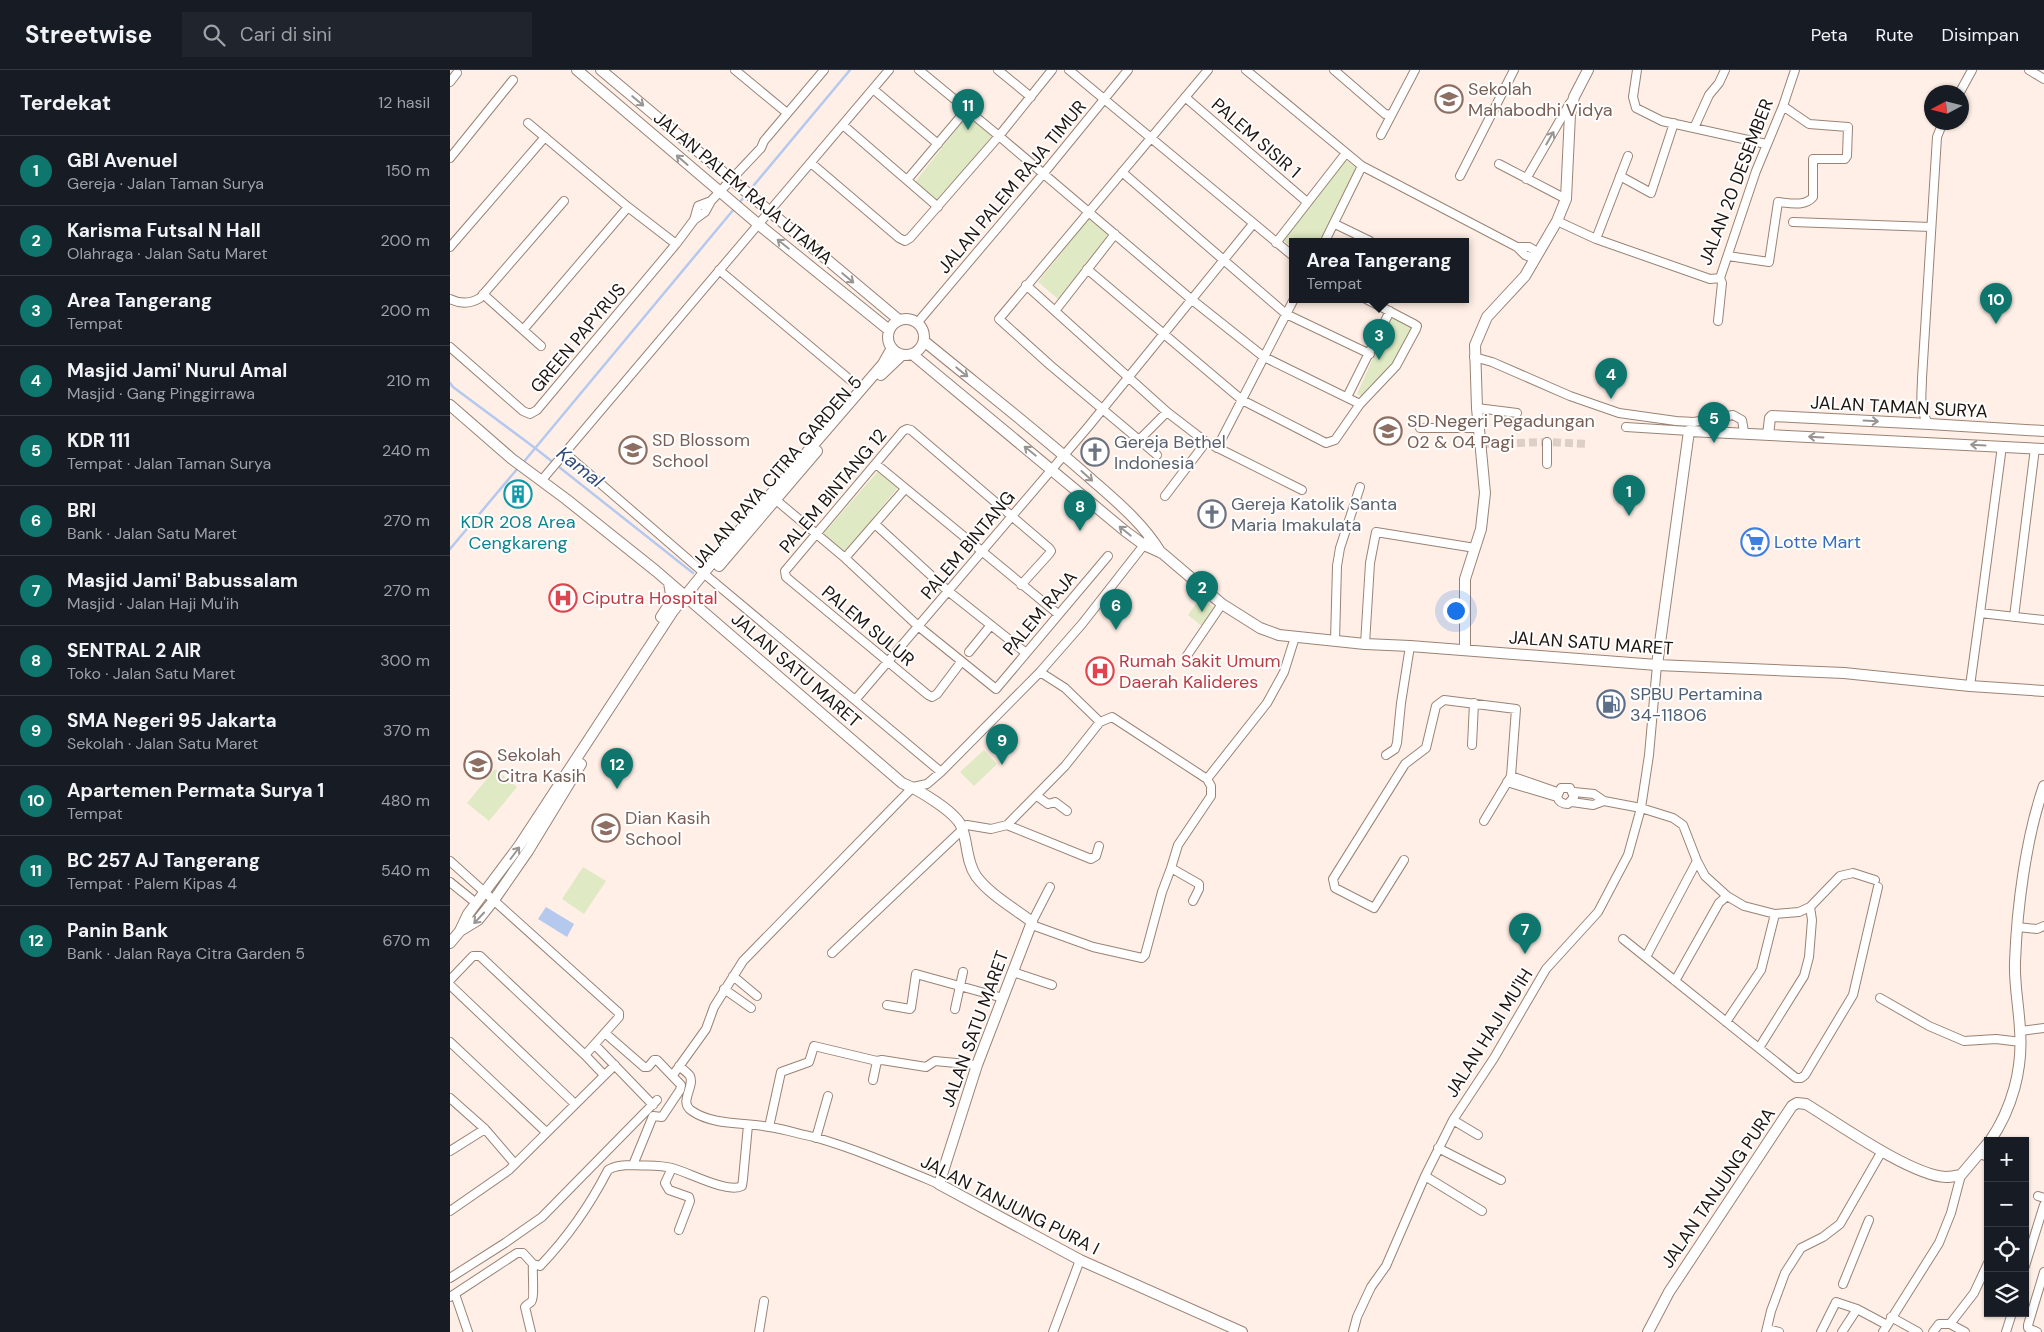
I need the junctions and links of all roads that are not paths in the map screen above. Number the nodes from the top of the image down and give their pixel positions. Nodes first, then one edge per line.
1 (577, 70) edge
2 (601, 70) edge
3 (735, 70) edge
4 (824, 70) edge
5 (888, 70) edge
6 (919, 70) edge
7 (998, 70) edge
8 (1052, 70) edge
9 (1069, 70) edge
10 (1128, 70) edge
11 (1208, 70) edge
12 (1246, 70) edge
13 (1334, 70) edge
14 (1414, 70) edge
15 (1514, 70) edge
16 (1588, 70) edge
17 (1725, 70) edge
18 (1795, 70) edge
19 (1972, 70) edge
20 (2028, 70) edge
21 (1633, 71) edge
22 (458, 73) dead end
23 (2044, 79) edge
24 (513, 80) dead end
25 (450, 82) edge
26 (1964, 85) edge
27 (872, 89) junction
28 (1031, 97) junction
29 (1574, 97) junction
30 (1105, 98) junction
31 (1185, 98) junction
32 (1783, 106) junction
33 (967, 109) junction
34 (787, 113) junction
35 (1390, 115) junction
36 (528, 123) dead end
37 (1674, 124) junction
38 (843, 125) junction
39 (1694, 128) junction
40 (1940, 130) edge
41 (1381, 135) dead end
42 (999, 136) junction
43 (544, 137) junction
44 (1151, 138) junction
45 (938, 144) junction
46 (1766, 144) junction
47 (1346, 154) junction
48 (1628, 156) dead end
49 (450, 158) edge
50 (811, 163) junction
51 (1499, 164) dead end
52 (1362, 166) junction
53 (1122, 172) junction
54 (1044, 174) junction
55 (1460, 176) dead end
56 (1620, 176) junction
57 (731, 178) junction
58 (1526, 179) junction
59 (907, 180) junction
60 (719, 192) junction
61 (1566, 199) junction
62 (564, 201) dead end
63 (1307, 202) junction
64 (628, 207) junction
65 (938, 207) junction
66 (769, 212) junction
67 (1088, 212) junction
68 (1557, 221) junction
69 (1793, 222) dead end
70 (758, 224) junction
71 (1253, 224) junction
72 (1335, 224) junction
73 (1931, 227) junction
74 (1115, 234) junction
75 (1328, 238) edge
76 (1364, 238) edge
77 (1596, 239) junction
78 (1276, 243) junction
79 (676, 244) junction
80 (450, 247) edge
81 (1289, 253) edge
82 (1537, 256) junction
83 (1728, 256) junction
84 (1223, 260) junction
85 (1087, 269) junction
86 (719, 270) junction
87 (1720, 278) junction
88 (1026, 285) junction
89 (483, 294) junction
90 (450, 299) edge
91 (1191, 299) junction
92 (1292, 303) edge
93 (1375, 303) edge
94 (1390, 310) junction
95 (1056, 311) junction
96 (1286, 314) junction
97 (899, 320) junction
98 (1718, 321) dead end
99 (918, 322) junction
100 (523, 330) junction
101 (889, 330) junction
102 (1164, 335) junction
103 (924, 341) junction
104 (541, 346) dead end
105 (450, 347) edge
106 (892, 348) junction
107 (1370, 354) junction
108 (907, 355) junction
109 (1264, 357) junction
110 (1474, 357) junction
111 (1128, 377) junction
112 (861, 389) junction
113 (1347, 397) junction
114 (1242, 400) junction
115 (450, 404) edge
116 (1360, 404) junction
117 (1477, 408) junction
118 (1102, 409) junction
119 (1167, 412) junction
120 (1517, 413) dead end
121 (1928, 424) junction
122 (1626, 427) dead end
123 (1420, 428) dead end
124 (1479, 428) junction
125 (1689, 431) junction
126 (1744, 432) junction
127 (2044, 432) edge
128 (1768, 434) junction
129 (1139, 440) junction
130 (1206, 442) junction
131 (1547, 442) dead end
132 (2002, 446) junction
133 (1217, 448) junction
134 (2039, 448) edge
135 (565, 453) junction
136 (1064, 455) junction
137 (1157, 455) dead end
138 (876, 464) junction
139 (1547, 464) dead end
140 (1051, 468) junction
141 (543, 478) junction
142 (1360, 487) dead end
143 (905, 489) junction
144 (1302, 490) dead end
145 (1165, 496) dead end
146 (776, 500) junction
147 (1012, 516) junction
148 (875, 524) junction
149 (816, 535) junction
150 (1150, 535) junction
151 (1144, 545) junction
152 (1475, 548) junction
153 (982, 552) junction
154 (1162, 553) junction
155 (1108, 556) dead end
156 (845, 558) junction
157 (784, 574) joint
158 (706, 575) junction
159 (669, 583) junction
160 (1020, 585) junction
161 (948, 592) junction
162 (687, 602) junction
163 (1222, 604) junction
164 (1980, 613) junction
165 (1058, 614) junction
166 (2014, 617) junction
167 (2044, 620) edge
168 (991, 625) junction
169 (918, 626) junction
170 (1295, 638) junction
171 (1335, 641) junction
172 (1365, 644) junction
173 (1410, 646) junction
174 (1464, 650) junction
175 (969, 652) dead end
176 (1026, 653) junction
177 (1186, 657) dead end
178 (888, 661) junction
179 (961, 662) junction
180 (1657, 665) junction
181 (1040, 672) junction
182 (626, 684) junction
183 (1970, 686) junction
184 (2044, 690) edge
185 (856, 700) junction
186 (1474, 703) junction
187 (1100, 722) junction
188 (1472, 744) dead end
189 (1386, 754) dead end
190 (941, 772) junction
191 (1206, 779) junction
192 (1509, 779) junction
193 (2044, 786) edge
194 (913, 787) junction
195 (1574, 792) junction
196 (1557, 794) junction
197 (1037, 796) junction
198 (1604, 801) junction
199 (1572, 802) junction
200 (2041, 806) edge
201 (1641, 808) junction
202 (1066, 811) dead end
203 (1484, 821) dead end
204 (1007, 825) junction
205 (962, 828) junction
206 (1099, 846) dead end
207 (1404, 860) dead end
208 (450, 861) edge
209 (1697, 861) junction
210 (1171, 868) junction
211 (450, 882) edge
212 (1050, 887) dead end
213 (486, 892) junction
214 (1727, 896) junction
215 (494, 900) junction
216 (1193, 900) dead end
217 (476, 903) junction
218 (1810, 907) junction
219 (1775, 914) junction
220 (1032, 923) junction
221 (2044, 926) edge
222 (2017, 927) junction
223 (460, 931) junction
224 (1623, 938) dead end
225 (450, 943) edge
226 (832, 953) dead end
227 (1646, 957) junction
228 (963, 972) dead end
229 (1013, 972) junction
230 (732, 976) junction
231 (450, 980) edge
232 (1675, 981) junction
233 (450, 985) edge
234 (1052, 985) dead end
235 (960, 986) junction
236 (724, 989) junction
237 (758, 996) dead end
238 (1003, 998) junction
239 (1880, 998) dead end
240 (887, 1005) dead end
241 (751, 1008) dead end
242 (955, 1009) dead end
243 (1726, 1022) junction
244 (2044, 1028) edge
245 (2020, 1031) junction
246 (606, 1033) junction
247 (450, 1042) edge
248 (2021, 1042) junction
249 (595, 1045) junction
250 (1758, 1048) junction
251 (585, 1055) junction
252 (877, 1061) junction
253 (615, 1065) junction
254 (977, 1065) junction
255 (678, 1066) junction
256 (604, 1075) junction
257 (673, 1075) junction
258 (873, 1080) dead end
259 (828, 1096) dead end
260 (450, 1098) edge
261 (575, 1104) junction
262 (1453, 1120) junction
263 (748, 1124) junction
264 (769, 1127) junction
265 (485, 1129) junction
266 (546, 1132) junction
267 (1478, 1135) dead end
268 (1993, 1137) edge
269 (816, 1138) junction
270 (1438, 1148) junction
271 (450, 1151) edge
272 (1882, 1151) junction
273 (1984, 1155) edge
274 (515, 1164) junction
275 (633, 1165) junction
276 (672, 1168) junction
277 (1961, 1175) junction
278 (1425, 1176) junction
279 (1501, 1180) dead end
280 (939, 1184) junction
281 (2044, 1209) edge
282 (450, 1211) edge
283 (1482, 1211) dead end
284 (1869, 1220) dead end
285 (680, 1230) dead end
286 (2029, 1253) edge
287 (1080, 1260) junction
288 (533, 1264) junction
289 (1984, 1272) edge
290 (2044, 1272) edge
291 (450, 1278) edge
292 (1843, 1284) dead end
293 (452, 1296) edge
294 (764, 1302) dead end
295 (1856, 1310) junction
296 (2011, 1317) edge
297 (1950, 1324) junction
298 (1887, 1325) edge
299 (1767, 1330) edge
300 (468, 1332) edge
301 (531, 1332) edge
302 (759, 1332) edge
303 (1053, 1332) edge
304 (1242, 1332) edge
305 (1354, 1332) edge
306 (1648, 1332) edge
307 (1779, 1332) edge
308 (1822, 1332) edge
309 (1842, 1332) edge
310 (1918, 1332) edge
311 (1933, 1332) edge
312 (1965, 1332) edge
313 (2006, 1332) edge
314 (2037, 1332) edge

60 -> 1 street, JALAN PALEM RAJA UTAMA
2 -> 57 street, JALAN PALEM RAJA UTAMA
3 - 34 street
4 - 34 street, GREEN PAPYRUS
5 - 27 street
6 - 33 street
7 - 28 street
8 - 28 street
9 - 30 street
10 - 30 street, JALAN PALEM RAJA TIMUR
11 - 31 street
12 - 47 street
13 - 35 street
14 - 35 street
15 - 55 street
16 - 29 street
17 - 39 street
18 - 32 street, JALAN 20 DESEMBER
19 - 26 street
20 - 23 street
21 - 37 street
22 - 25 street
24 - 49 street
27 - 38 street
27 - 45 street
28 - 42 street
58 -> 29 street
29 - 61 street
30 - 44 street
30 - 54 street, JALAN PALEM RAJA TIMUR
31 - 44 street
31 - 63 street, PALEM SISIR 1
32 - 46 street, JALAN 20 DESEMBER
32 - 83 street
33 - 42 street
33 - 45 street
34 - 57 street, GREEN PAPYRUS
35 - 41 street
36 - 43 street
37 - 39 street
37 - 56 street
38 - 50 street
38 - 59 street
39 - 46 street
40 - 73 street
42 - 54 street
42 - 65 street
43 - 64 street
43 - 80 street
44 - 53 street
44 - 71 street
45 - 59 street
46 - 83 street, JALAN 20 DESEMBER
47 - 52 street
47 - 63 street
48 - 56 street
50 - 65 street
50 - 66 street
51 - 58 street
52 - 72 street
52 - 82 street
53 - 67 street
53 - 84 street
54 - 67 street
54 - 99 street, JALAN PALEM RAJA TIMUR
56 - 77 street
57 - 60 street, GREEN PAPYRUS
57 - 66 street, JALAN PALEM RAJA UTAMA
58 - 61 street
59 - 65 street
60 - 70 street, JALAN PALEM RAJA UTAMA
60 - 79 street, GREEN PAPYRUS
61 - 68 street
62 - 89 street
63 - 78 street
64 - 79 street
64 - 100 street
66 - 70 street
66 -> 97 street, JALAN PALEM RAJA UTAMA
67 - 74 street
67 - 88 street
68 - 77 street, JALAN 20 DESEMBER
68 - 82 street
69 - 73 street
70 - 86 street
101 -> 70 street, JALAN PALEM RAJA UTAMA
71 - 78 street
71 - 84 street, PALEM BINTANG
72 - 75 street
72 - 76 street
73 - 121 street
74 - 85 street
74 - 91 street
77 - 87 street, JALAN 20 DESEMBER
78 - 81 street
79 - 105 street, GREEN PAPYRUS
82 - 110 street
83 - 87 street, JALAN 20 DESEMBER
84 - 91 street, PALEM BINTANG
84 - 96 street
85 - 95 street
85 - 102 street
86 - 112 street
86 - 135 street
87 - 98 street
88 - 95 street
88 - 118 street
89 - 90 street
89 - 100 street, GREEN PAPYRUS
91 - 102 street, PALEM BINTANG
91 - 109 street
92 - 96 street
93 - 94 street
94 - 107 street
94 - 116 street
95 - 111 street
96 - 107 street
96 - 109 street
97 - 99 street
97 - 101 street
99 - 103 street
100 - 104 street, GREEN PAPYRUS
101 - 106 street
102 - 111 street, PALEM BINTANG
102 - 114 street
103 - 108 street
103 -> 136 street, JALAN SATU MARET
106 - 108 street
106 - 112 street, JALAN RAYA CITRA GARDEN 5
107 - 113 street
140 -> 108 street, JALAN SATU MARET
108 - 146 street, JALAN RAYA CITRA GARDEN 5
109 - 113 street
109 - 114 street
110 - 117 street
110 - 126 street
111 - 118 street, PALEM BINTANG
111 - 119 street
112 - 158 street, JALAN RAYA CITRA GARDEN 5
113 - 116 street
114 - 116 street
114 - 133 street
115 - 141 street, JALAN SATU MARET
117 - 120 street
117 - 124 street
118 - 129 street
118 - 136 street, PALEM BINTANG
119 - 129 street
119 - 130 street
121 - 127 street, JALAN TAMAN SURYA
128 -> 121 street, JALAN TAMAN SURYA
122 - 125 street, JALAN TAMAN SURYA
123 - 124 street
124 - 152 street
125 - 126 street, JALAN TAMAN SURYA
125 - 180 street
126 - 128 street, JALAN TAMAN SURYA
132 -> 128 street, JALAN TAMAN SURYA
129 - 137 street
130 - 133 street
130 - 145 street
131 - 139 street
132 - 134 street, JALAN TAMAN SURYA
132 - 164 street
133 - 144 street
134 - 166 street
135 - 141 street
135 - 158 street
136 - 140 street, PALEM BINTANG
136 -> 150 street, JALAN SATU MARET
138 - 143 street
138 - 147 street, PALEM BINTANG 12
138 - 149 street, PALEM BINTANG 12
140 - 147 street, PALEM BINTANG
151 -> 140 street, JALAN SATU MARET
141 - 159 street, JALAN SATU MARET
142 - 171 street
143 - 148 street
143 - 153 street
146 - 149 street
146 - 158 street, JALAN RAYA CITRA GARDEN 5
147 - 153 street, PALEM BINTANG
147 - 160 street
148 - 156 street
148 - 161 street
149 - 156 street
149 - 157 street, PALEM BINTANG 12
150 - 151 street
150 - 154 street, JALAN SATU MARET
151 - 154 street, JALAN SATU MARET
151 - 181 street
152 - 172 street
152 - 174 street
153 - 160 street
153 - 161 street, PALEM BINTANG
154 - 163 street, JALAN SATU MARET
155 - 165 street, PALEM RAJA
156 - 169 street
157 - 178 street, PALEM SULUR
158 - 162 street, JALAN RAYA CITRA GARDEN 5
158 - 185 street
159 - 162 street, JALAN SATU MARET
159 - 182 street
160 - 165 street
161 - 168 street
161 - 169 street, PALEM BINTANG
162 - 182 street, JALAN RAYA CITRA GARDEN 5
162 - 194 street, JALAN SATU MARET
162 - 215 street, JALAN RAYA CITRA GARDEN 5
163 - 170 street, JALAN SATU MARET
163 - 177 street
164 - 166 street
164 - 183 street
165 - 176 street, PALEM RAJA
166 - 167 street
168 - 175 street
168 - 176 street
169 - 178 street, PALEM BINTANG
169 - 179 street
170 - 171 street, JALAN SATU MARET
170 - 191 street
171 - 172 street, JALAN SATU MARET
172 - 173 street, JALAN SATU MARET
173 - 174 street, JALAN SATU MARET
173 - 189 street
174 - 180 street, JALAN SATU MARET
176 - 179 street, PALEM RAJA
178 - 179 street, PALEM SULUR
178 - 185 street, PALEM BINTANG
180 - 183 street, JALAN SATU MARET
180 - 201 street, JALAN HAJI MU'IH
181 - 187 street
181 - 190 street
213 -> 182 street, JALAN RAYA CITRA GARDEN 5
183 - 184 street, JALAN SATU MARET
185 - 190 street
186 - 188 street
186 - 192 street
186 - 207 street
187 - 191 street
187 - 197 street
190 - 194 street
191 - 210 street
192 - 196 street
192 - 203 street
193 - 200 street
194 - 205 street, JALAN SATU MARET
194 - 230 street
195 - 196 street
195 - 198 street
195 - 199 street
196 - 199 street
197 - 202 street
197 - 204 street
198 - 199 street
198 - 201 street
200 - 222 street
201 - 209 street
201 - 262 street, JALAN HAJI MU'IH
204 - 205 street
204 - 206 street
205 - 220 street
205 - 226 street
208 - 213 street
209 - 214 street
209 - 227 street
210 - 216 street
210 - 220 street
211 - 217 street
212 - 220 street
213 - 215 street
213 - 217 street, JALAN RAYA CITRA GARDEN 5
214 - 219 street
214 - 232 street
215 -> 223 street, JALAN RAYA CITRA GARDEN 5
215 - 246 street
217 - 223 street, JALAN RAYA CITRA GARDEN 5
218 - 219 street
218 - 250 street
218 - 250 street
219 - 243 street
220 - 229 street, JALAN SATU MARET
221 - 222 street
222 - 245 street
223 - 225 street, JALAN RAYA CITRA GARDEN 5
224 - 227 street
227 - 232 street
228 - 235 street
229 - 234 street
229 - 238 street, JALAN SATU MARET
230 - 236 street
230 - 237 street
231 - 251 street
232 - 243 street
233 - 261 street
235 - 238 street
235 - 240 street
235 - 242 street
236 - 241 street
236 - 255 street
238 - 254 street, JALAN SATU MARET
239 - 248 street
243 - 250 street
244 - 245 street
245 - 248 street
246 - 249 street
246 - 257 street
247 - 266 street
248 - 268 street
249 - 251 street
249 - 253 street
251 - 256 street
252 - 254 street
252 - 258 street
252 - 264 street
253 - 256 street
253 - 291 street
254 - 280 street, JALAN SATU MARET
255 - 257 street
255 - 263 street, JALAN TANJUNG PURA I
256 - 261 street
257 - 275 street
259 - 269 street
260 - 265 street
261 - 266 street
262 - 267 street
262 - 270 street, JALAN HAJI MU'IH
263 - 264 street, JALAN TANJUNG PURA I
263 - 276 street
264 - 269 street, JALAN TANJUNG PURA I
265 - 271 street
265 - 274 street
266 - 274 street
269 - 280 street, JALAN TANJUNG PURA I
270 - 278 street, JALAN HAJI MU'IH
270 - 279 street
272 - 277 street, JALAN TANJUNG PURA
272 - 299 street
272 - 306 street, JALAN TANJUNG PURA
273 - 277 street
274 - 282 street
275 - 276 street
275 - 288 street
276 - 285 street
277 - 298 street
278 - 283 street
278 - 305 street, JALAN HAJI MU'IH
280 - 287 street, JALAN TANJUNG PURA I
281 - 286 street
284 - 292 street
287 - 303 street
287 - 304 street, JALAN TANJUNG PURA I
288 - 293 street
288 - 301 street
289 - 297 street
290 - 314 street
293 - 300 street
294 - 302 street
295 - 298 street
295 - 308 street
295 - 309 street
296 - 313 street
297 - 311 street
297 - 312 street
298 - 310 street
299 - 307 street

